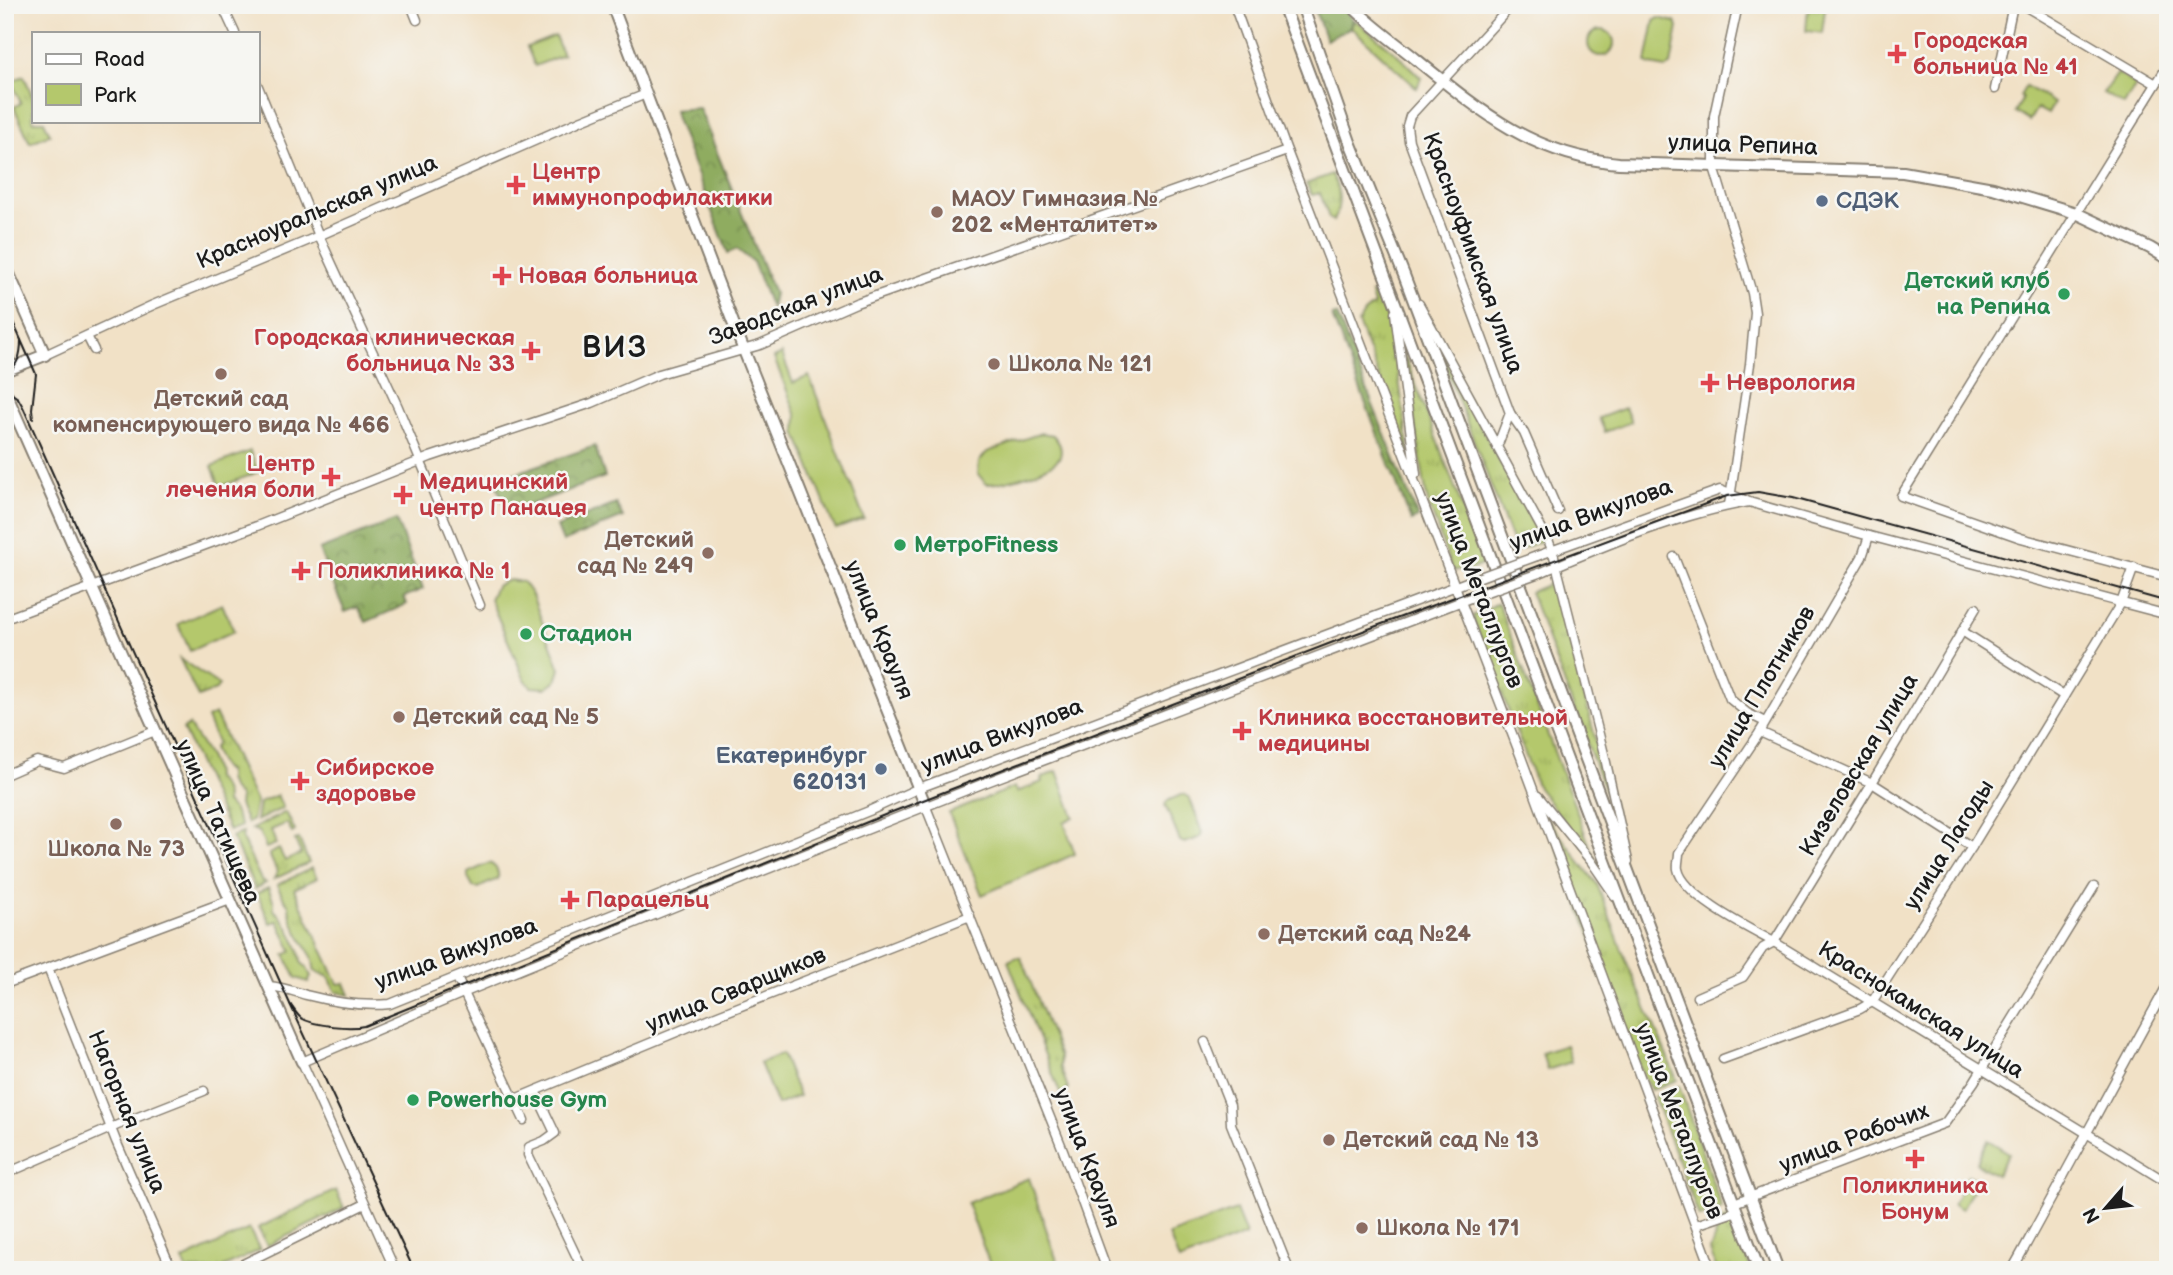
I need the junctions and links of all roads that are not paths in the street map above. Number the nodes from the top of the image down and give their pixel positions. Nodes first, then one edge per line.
1 (222, 5) edge
2 (411, 5) edge
3 (612, 5) edge
4 (1234, 5) edge
5 (1283, 5) edge
6 (1302, 5) edge
7 (1351, 5) edge
8 (1512, 5) edge
9 (1738, 5) edge
10 (2013, 5) edge
11 (2023, 5) edge
12 (417, 20) dead end
13 (235, 32) edge
14 (2168, 65) edge
15 (1443, 81) junction
16 (2156, 85) junction
17 (259, 89) edge
18 (1995, 89) dead end
19 (646, 94) junction
20 (1287, 151) junction
21 (1714, 167) junction
22 (2076, 213) junction
23 (319, 236) junction
24 (2168, 259) edge
25 (5, 265) edge
26 (1404, 275) junction
27 (1393, 296) junction
28 (87, 336) junction
29 (744, 349) junction
30 (5, 350) edge
31 (94, 350) dead end
32 (45, 355) junction
33 (6, 372) edge
34 (5, 391) edge
35 (1510, 413) junction
36 (1497, 447) junction
37 (421, 461) junction
38 (1418, 489) junction
39 (1730, 494) junction
40 (1749, 502) junction
41 (1729, 505) junction
42 (1558, 511) dead end
43 (1869, 536) junction
44 (1552, 550) junction
45 (1674, 557) dead end
46 (1557, 565) junction
47 (2134, 567) junction
48 (2168, 577) edge
49 (1455, 586) junction
50 (92, 588) junction
51 (1461, 601) junction
52 (2121, 603) junction
53 (480, 605) dead end
54 (1976, 608) dead end
55 (2168, 615) edge
56 (5, 619) edge
57 (1962, 632) junction
58 (2064, 696) junction
59 (1765, 722) junction
60 (155, 731) junction
61 (1760, 732) junction
62 (5, 775) edge
63 (1872, 783) junction
64 (919, 788) junction
65 (1534, 790) junction
66 (926, 807) junction
67 (1972, 847) junction
68 (1679, 853) joint
69 (1634, 884) junction
70 (2094, 887) dead end
71 (230, 900) junction
72 (1620, 903) junction
73 (970, 916) junction
74 (1774, 942) junction
75 (48, 968) junction
76 (457, 978) junction
77 (5, 984) edge
78 (2168, 984) edge
79 (268, 986) junction
80 (463, 993) junction
81 (1697, 997) dead end
82 (1872, 1002) junction
83 (1205, 1042) dead end
84 (1723, 1059) dead end
85 (302, 1062) junction
86 (1981, 1070) junction
87 (204, 1091) dead end
88 (534, 1091) junction
89 (515, 1099) junction
90 (524, 1120) dead end
91 (111, 1128) junction
92 (2086, 1134) junction
93 (5, 1174) edge
94 (2168, 1183) edge
95 (1751, 1197) junction
96 (365, 1204) junction
97 (1736, 1207) junction
98 (1696, 1225) junction
99 (2168, 1259) edge
100 (172, 1270) edge
101 (231, 1270) edge
102 (395, 1270) edge
103 (583, 1270) edge
104 (1107, 1270) edge
105 (1289, 1270) edge
106 (1712, 1270) edge
107 (1759, 1270) edge
108 (1778, 1270) edge
109 (2012, 1270) edge
110 (2162, 1270) edge

1 - 13 street
2 - 12 street
3 - 19 main road, улица Крауля
4 - 20 street, улица Металлургов
5 - 27 main road, улица Металлургов
6 - 26 main road, улица Металлургов
7 - 15 main road, улица Репина
8 - 15 street
9 - 21 street
10 - 18 street
11 - 16 street
14 - 16 street
15 - 21 main road, улица Репина
15 - 35 street, Красноуфимская улица
16 - 22 street
17 - 23 street
19 - 23 street, Красноуральская улица
19 - 29 main road, улица Крауля
20 - 29 street, Заводская улица
20 - 38 street, улица Металлургов
21 - 22 main road, улица Репина
21 - 39 street
22 - 24 main road, улица Репина
22 - 47 street
23 - 28 street, Красноуральская улица
23 - 37 street
25 - 32 main road
26 - 36 street
26 - 69 main road, улица Металлургов
27 - 38 street
27 - 72 main road, улица Металлургов
28 - 31 street
28 - 32 street, Красноуральская улица
29 - 37 street, Заводская улица
29 - 64 main road, улица Крауля
30 - 33 main road
32 - 33 main road, Красноуральская улица
34 - 50 main road, улица Татищева
35 - 36 street
35 - 42 street, Красноуфимская улица
36 - 44 street
37 - 50 street, Заводская улица
37 - 53 street
38 - 49 street, улица Металлургов
39 - 40 street, улица Викулова
39 - 41 street
39 - 44 street, улица Викулова
40 - 41 street, улица Викулова
40 - 43 street, улица Викулова
41 - 46 street, улица Викулова
43 - 52 street, улица Викулова
43 - 59 street, улица Плотников
44 - 46 street
44 - 49 street, улица Викулова, bridge
45 - 59 street
46 - 51 street, улица Викулова, bridge
46 - 69 street
47 - 48 street
47 - 52 street, улица Лагоды
49 - 51 street, улица Металлургов
49 - 64 street, улица Викулова
50 - 56 street, Заводская улица
50 - 60 main road, улица Татищева
51 - 65 street, улица Металлургов
51 - 66 street, улица Викулова
52 - 55 street, улица Викулова
52 - 58 street, улица Лагоды
54 - 57 street, Кизеловская улица
57 - 58 street
57 - 63 street, Кизеловская улица
58 - 67 street, улица Лагоды
59 - 61 street, улица Плотников
60 - 62 street
60 - 71 main road, улица Татищева
61 - 63 street
61 - 68 street, улица Плотников
63 - 67 street
63 - 74 street, Кизеловская улица
64 - 66 main road, улица Крауля
64 - 76 street, улица Викулова
65 - 72 street
65 - 98 street, улица Металлургов
66 - 73 street, улица Крауля
66 - 80 street, улица Викулова
67 - 82 street, улица Лагоды
68 - 74 street, Краснокамская улица
69 - 95 main road, улица Металлургов
70 - 86 street, улица Рабочих
71 - 75 street
71 - 79 main road, улица Татищева
72 - 97 main road, улица Металлургов
73 - 88 street, улица Сварщиков
73 - 104 street, улица Крауля
74 - 81 street, Кизеловская улица
74 - 82 street, Краснокамская улица
75 - 77 street
75 - 91 street, Нагорная улица
76 - 79 street, улица Викулова
76 - 80 street
78 - 92 street
79 - 85 main road, улица Татищева
80 - 85 street, улица Викулова
80 - 89 street
82 - 84 street
82 - 86 street, Краснокамская улица
83 - 105 street
85 - 96 street, улица Татищева
86 - 92 street, Краснокамская улица
86 - 95 street, улица Рабочих
87 - 91 street
88 - 89 street, улица Сварщиков
88 - 103 street
89 - 90 street
91 - 93 street
91 - 100 street, Нагорная улица
92 - 94 street, Краснокамская улица
92 - 109 street
95 - 97 street, улица Рабочих
95 - 108 main road, улица Металлургов
96 - 101 street
96 - 102 street, улица Татищева
97 - 98 street, улица Рабочих
97 - 107 main road, улица Металлургов
98 - 106 street, улица Металлургов
99 - 110 street

